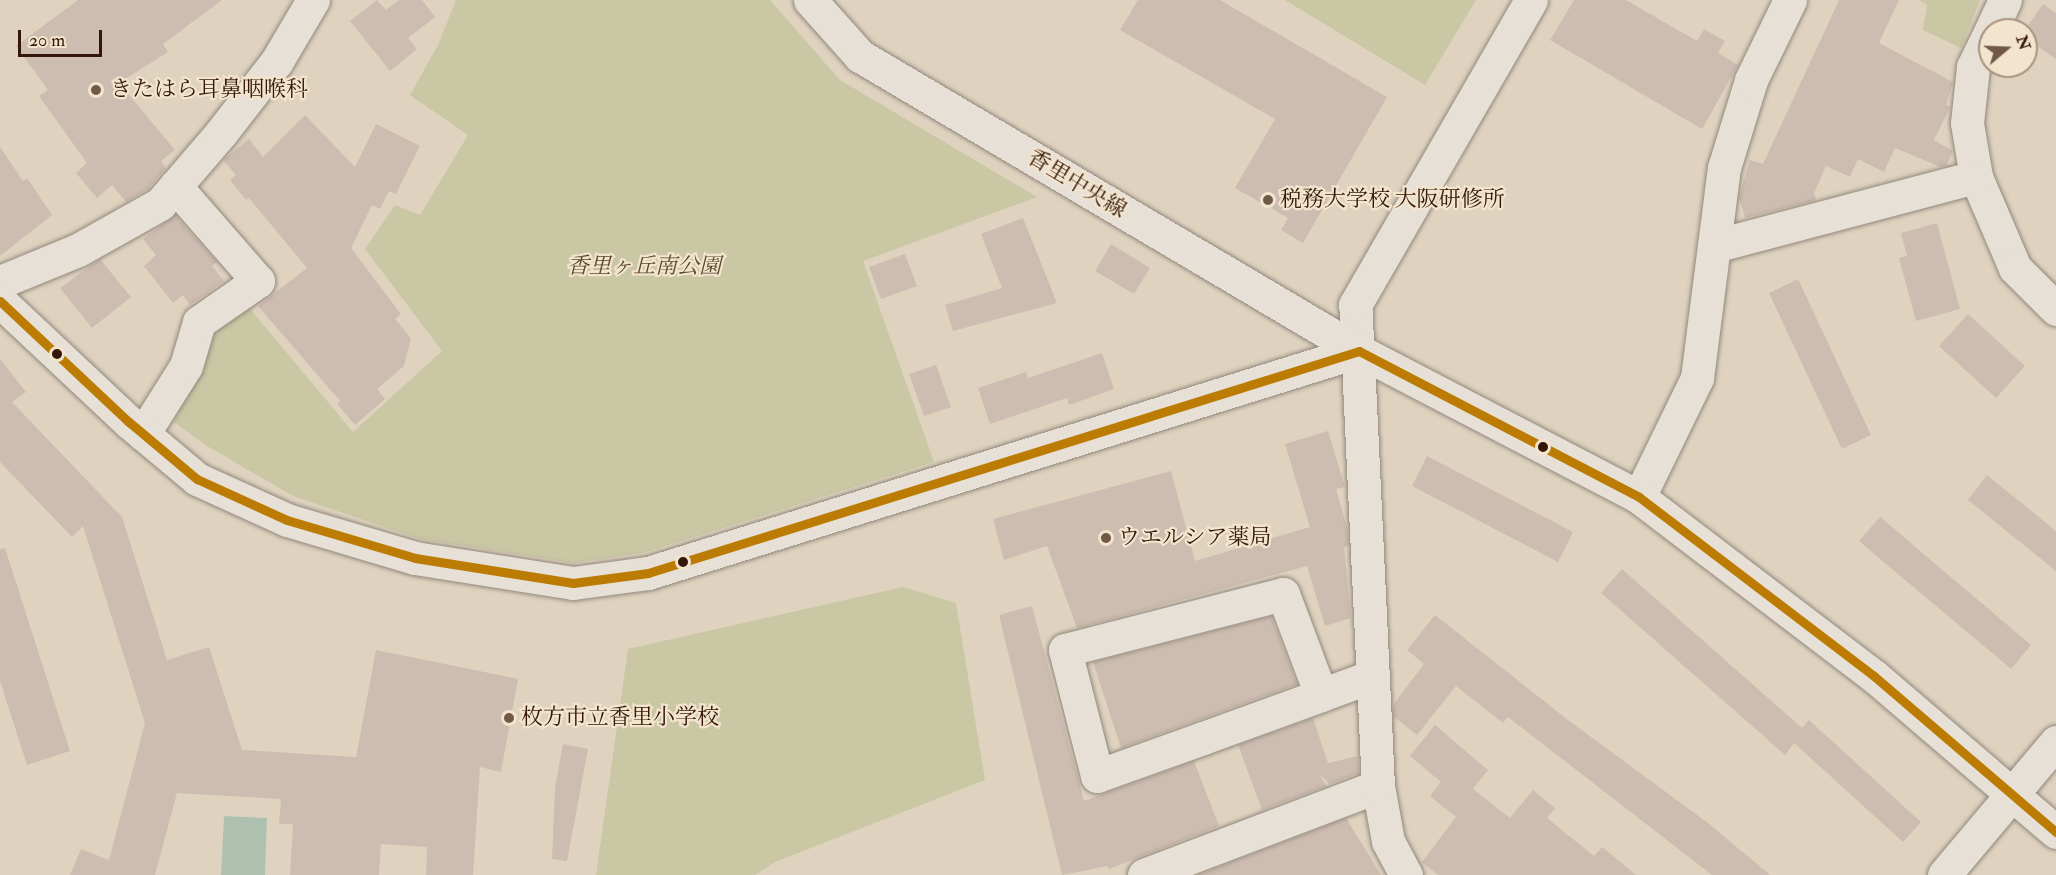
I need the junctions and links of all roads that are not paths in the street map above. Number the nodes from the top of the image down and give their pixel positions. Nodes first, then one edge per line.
1 (313, 0) edge
2 (810, 0) edge
3 (1531, 0) edge
4 (1790, 0) edge
5 (2005, 0) edge
6 (1996, 18) edge
7 (1978, 56) edge
8 (1976, 177) junction
9 (175, 186) junction
10 (1714, 246) junction
11 (0, 282) edge
12 (0, 301) edge
13 (2056, 309) edge
14 (1359, 351) junction
15 (143, 434) junction
16 (1639, 497) junction
17 (1373, 676) junction
18 (1321, 695) junction
19 (2056, 742) edge
20 (1378, 786) junction
21 (2012, 795) junction
22 (2056, 832) edge
23 (1144, 875) edge
24 (1406, 875) edge
25 (1944, 875) edge

1 - 9 street
2 - 14 street, 香里中央線
3 - 14 street
4 - 10 street
5 - 6 street
7 - 8 street
8 - 10 street
8 - 13 street
9 - 11 street
9 - 15 street
10 - 16 street
12 - 15 street
14 - 15 street
14 - 16 street, 香里中央線
14 - 17 street
16 - 21 street, 香里中央線
17 - 18 street
17 - 20 street
18 - 18 street
19 - 21 street
20 - 23 street
20 - 24 street
21 - 22 street, 香里中央線
21 - 25 street

